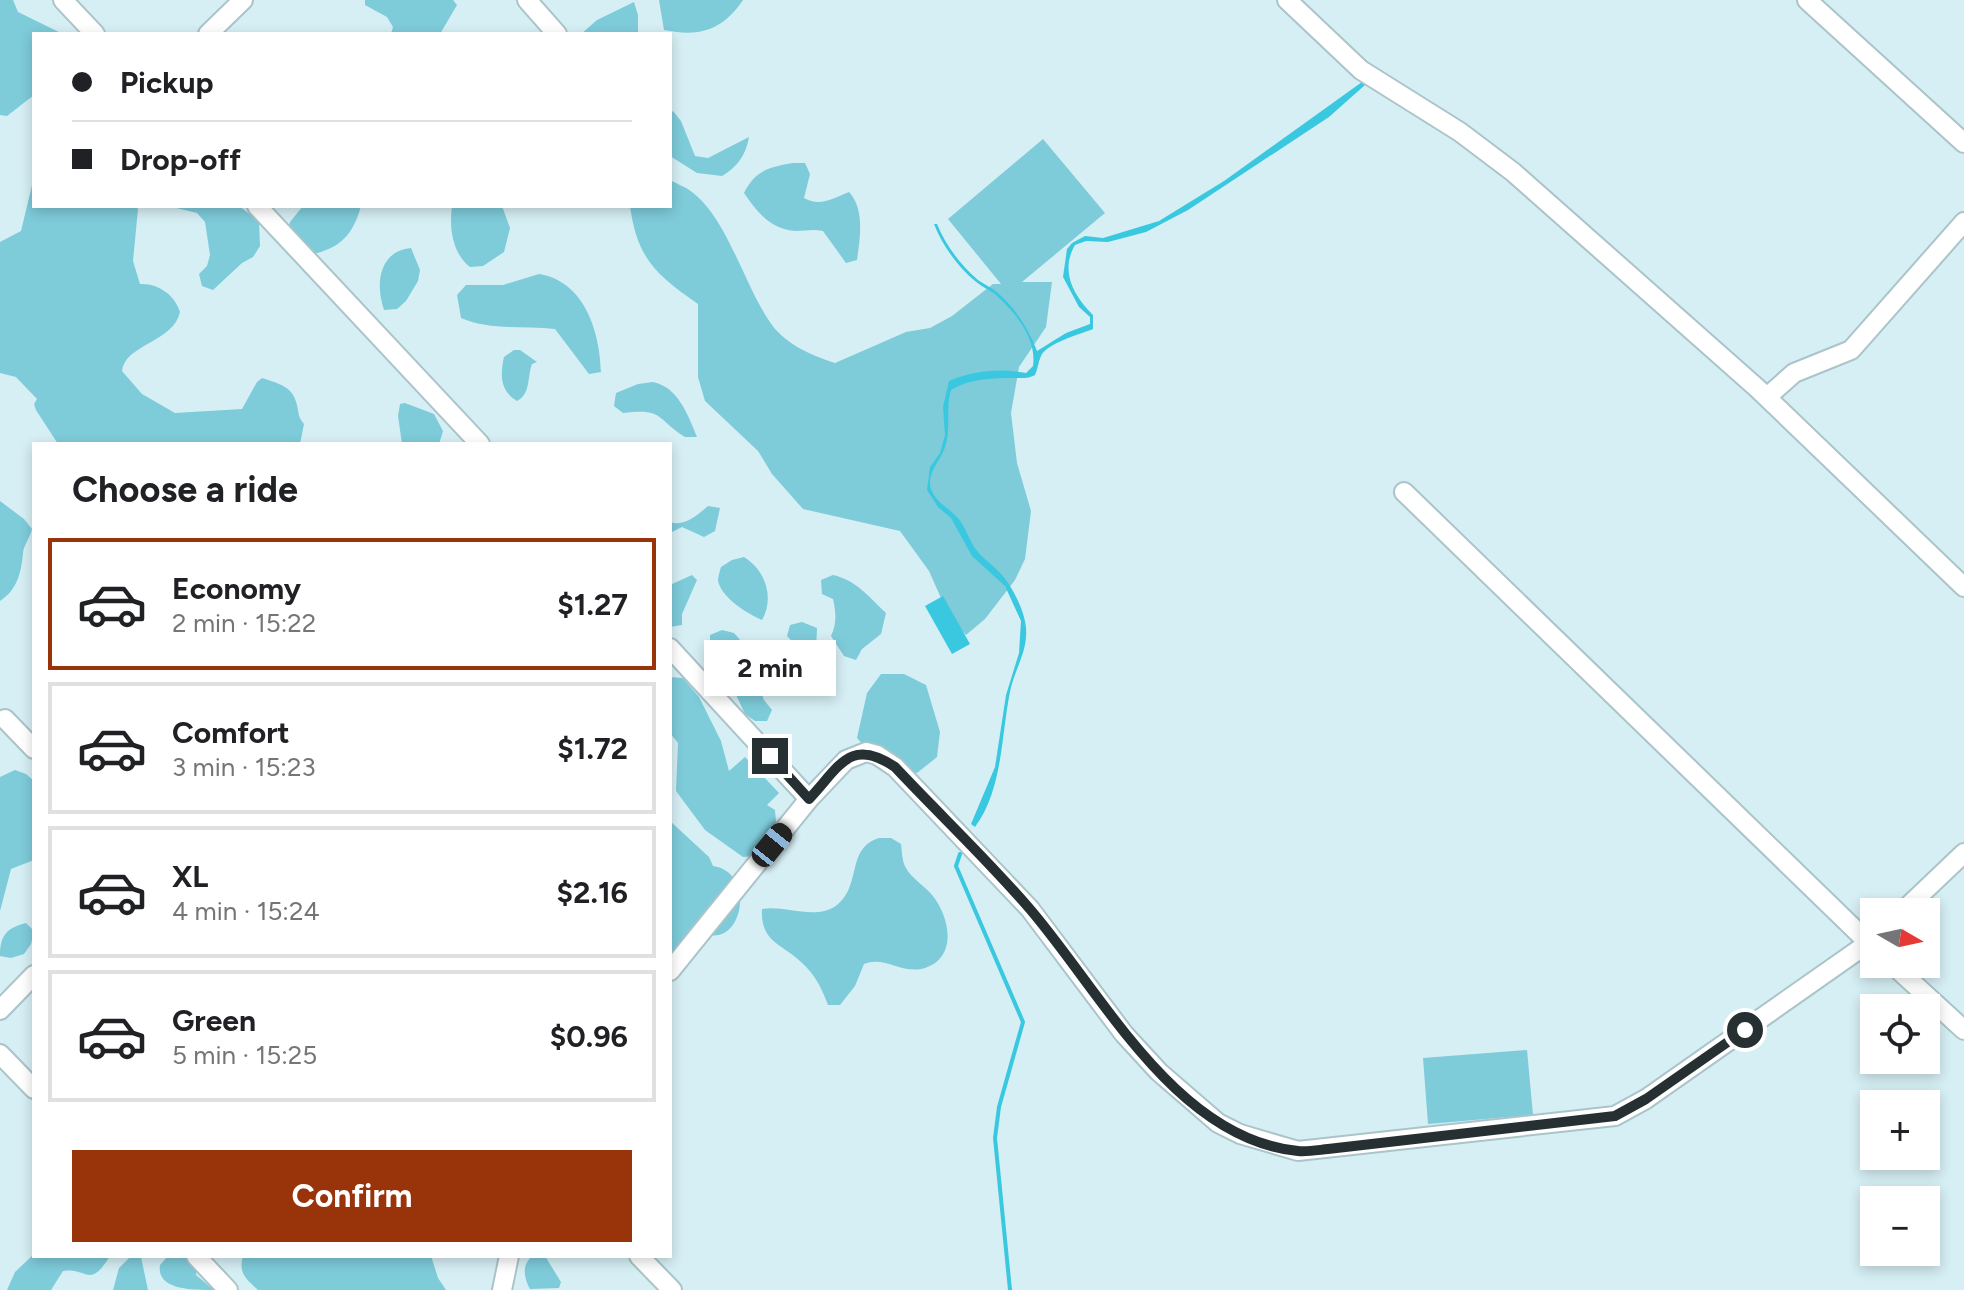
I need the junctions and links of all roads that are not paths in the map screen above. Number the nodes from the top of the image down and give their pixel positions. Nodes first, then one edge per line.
1 (63, 0) edge
2 (243, 0) edge
3 (527, 0) edge
4 (1287, 0) edge
5 (1807, 0) edge
6 (93, 32) edge
7 (210, 32) edge
8 (555, 32) edge
9 (1964, 143) edge
10 (259, 208) edge
11 (1964, 222) edge
12 (1767, 397) junction
13 (478, 442) edge
14 (1404, 492) dead end
15 (1964, 587) edge
16 (672, 650) edge
17 (5, 719) dead end
18 (32, 747) edge
19 (809, 799) junction
20 (1964, 853) edge
21 (1917, 898) edge
22 (1860, 931) edge
23 (1860, 951) edge
24 (672, 969) edge
25 (32, 977) edge
26 (1907, 978) edge
27 (0, 1010) edge
28 (1964, 1030) edge
29 (0, 1054) edge
30 (32, 1087) edge
31 (198, 1258) edge
32 (509, 1258) edge
33 (641, 1258) edge
34 (228, 1290) edge
35 (502, 1290) edge
36 (672, 1290) edge

1 - 6 street
2 - 7 street
3 - 8 street
4 - 12 street
5 - 9 street
10 - 13 street
11 - 12 street
12 - 15 street
14 - 22 street
16 - 19 street
17 - 18 street
19 - 23 street
19 - 24 street
20 - 21 street
25 - 27 street
26 - 28 street
29 - 30 street
31 - 34 street
32 - 35 street
33 - 36 street

